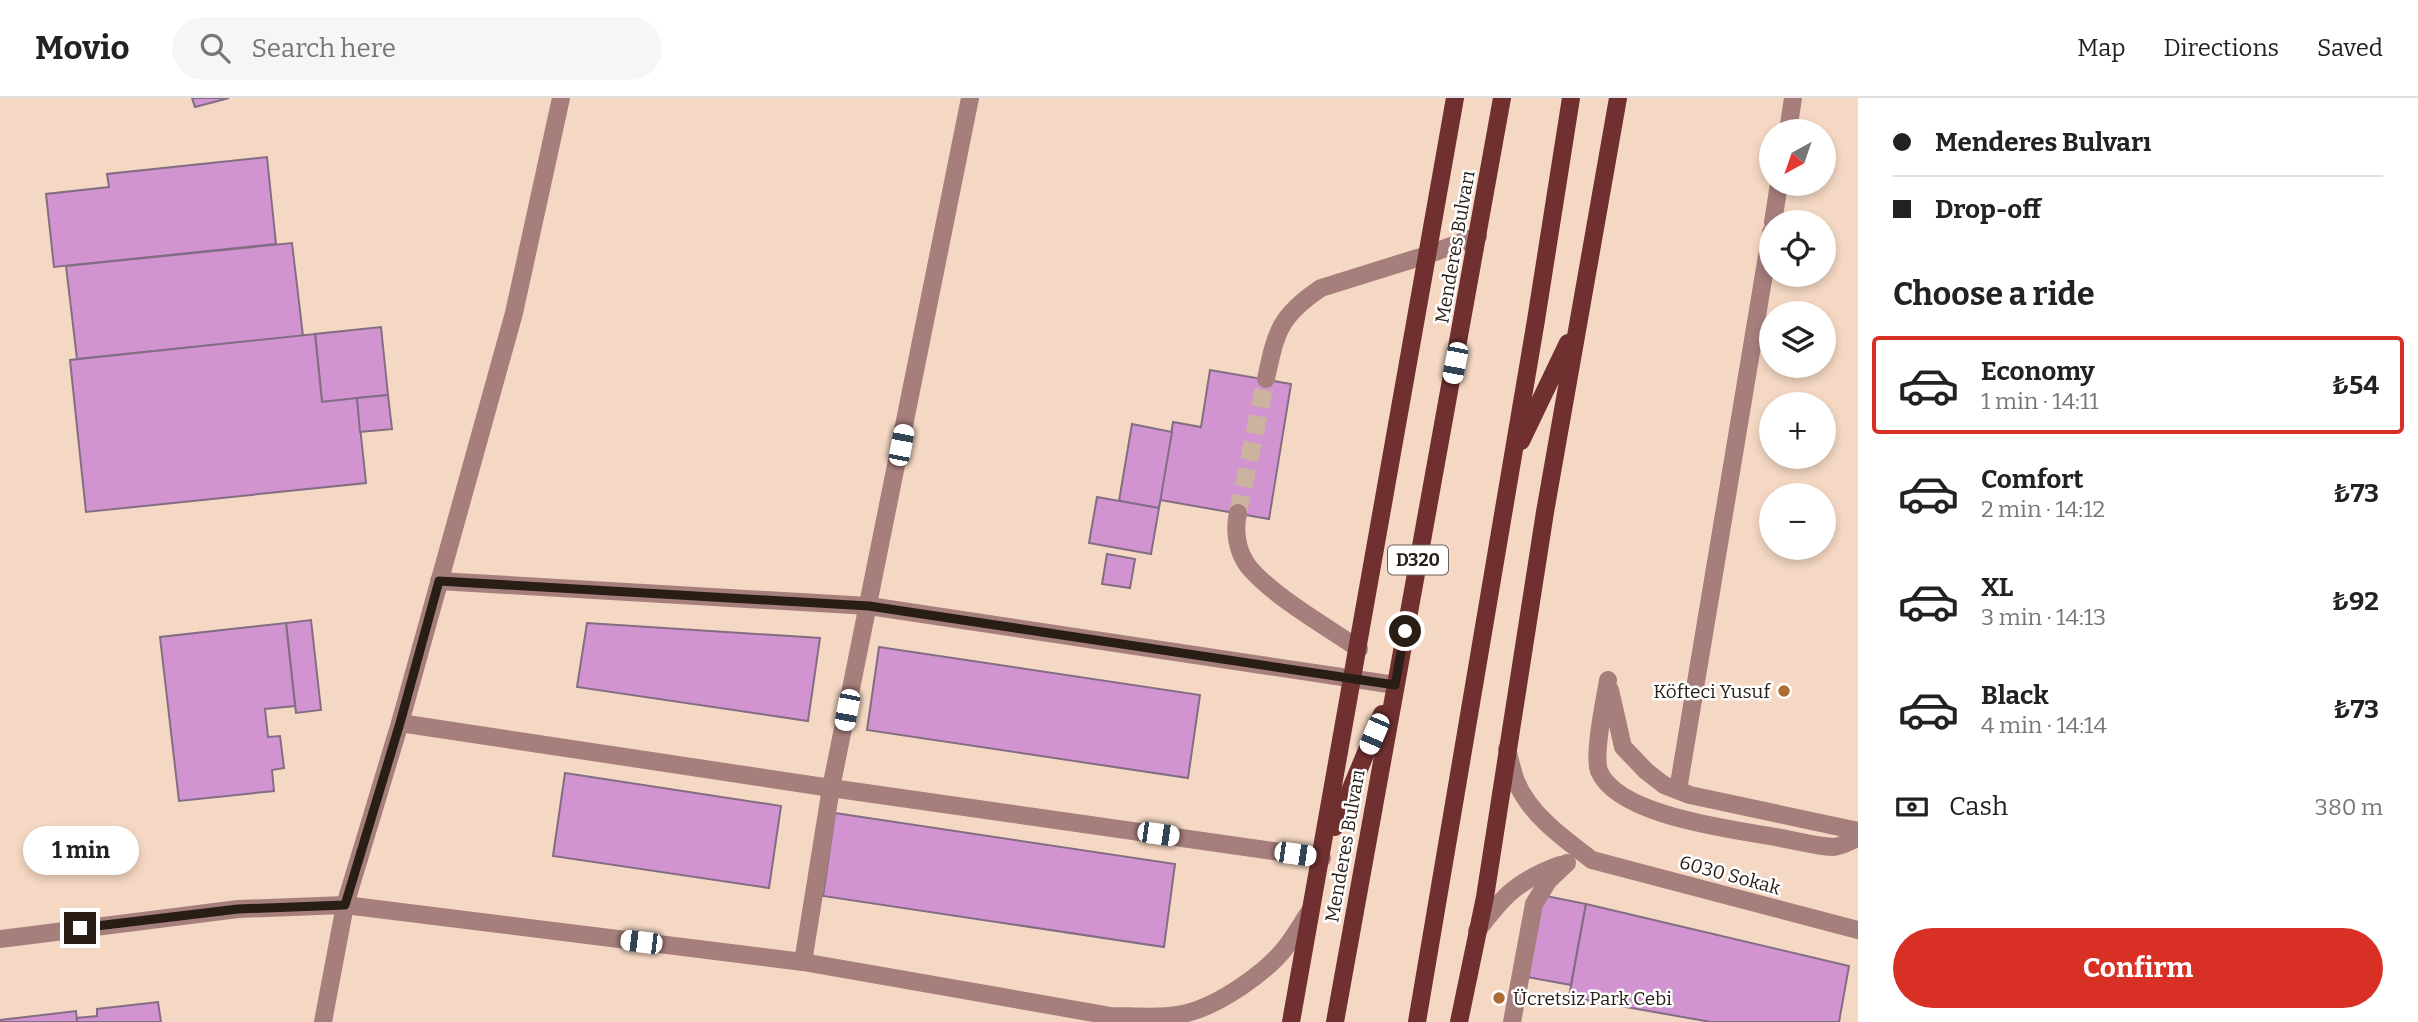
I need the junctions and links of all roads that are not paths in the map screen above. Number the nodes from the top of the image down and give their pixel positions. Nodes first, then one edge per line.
1 (561, 98) edge
2 (970, 98) edge
3 (1455, 98) edge
4 (1502, 98) edge
5 (1571, 98) edge
6 (1618, 98) edge
7 (1793, 98) edge
8 (1790, 119) edge
9 (1478, 236) junction
10 (1427, 255) junction
11 (1762, 287) edge
12 (1578, 321) junction
13 (1266, 379) tunnel mouth
14 (1512, 460) junction
15 (1238, 513) tunnel mouth
16 (439, 581) junction
17 (869, 606) junction
18 (1359, 649) junction
19 (1353, 680) junction
20 (1395, 685) junction
21 (400, 723) junction
22 (1507, 749) junction
23 (831, 788) junction
24 (1678, 790) junction
25 (1858, 831) edge
26 (1858, 838) edge
27 (1322, 858) junction
28 (1592, 860) junction
29 (1567, 863) junction
30 (345, 905) junction
31 (1310, 911) junction
32 (1858, 930) edge
33 (1477, 931) junction
34 (0, 939) edge
35 (803, 962) junction
36 (1118, 1019) edge
37 (323, 1022) edge
38 (1292, 1022) edge
39 (1335, 1022) edge
40 (1417, 1022) edge
41 (1459, 1022) edge
42 (1512, 1022) edge

1 - 16 street
2 - 17 street
3 - 10 main road
4 - 9 main road, Menderes Bulvarı / D320
5 - 14 main road
6 - 12 main road
7 - 8 street
9 - 10 street
9 - 20 main road, Menderes Bulvarı / D320
10 - 13 street
10 - 18 main road
11 - 24 street
12 - 14 main road
12 - 22 main road
14 - 40 main road
15 - 18 street
16 - 17 street
16 - 21 street
17 - 19 street
17 - 23 street
18 - 19 main road
19 - 20 street
19 - 27 main road
20 - 27 main road
20 - 39 main road, Menderes Bulvarı / D320
21 - 23 street
21 - 30 street
22 - 28 street, 6030 Sokak
22 - 33 main road
23 - 27 street
23 - 35 street
24 - 25 street
24 - 26 street
27 - 31 main road
28 - 29 street, 6030 Sokak
28 - 32 street, 6030 Sokak
29 - 33 street, 6030 Sokak
29 - 42 street
30 - 34 street
30 - 35 street
30 - 37 street
31 - 36 street
31 - 38 main road
33 - 41 main road
35 - 36 street

